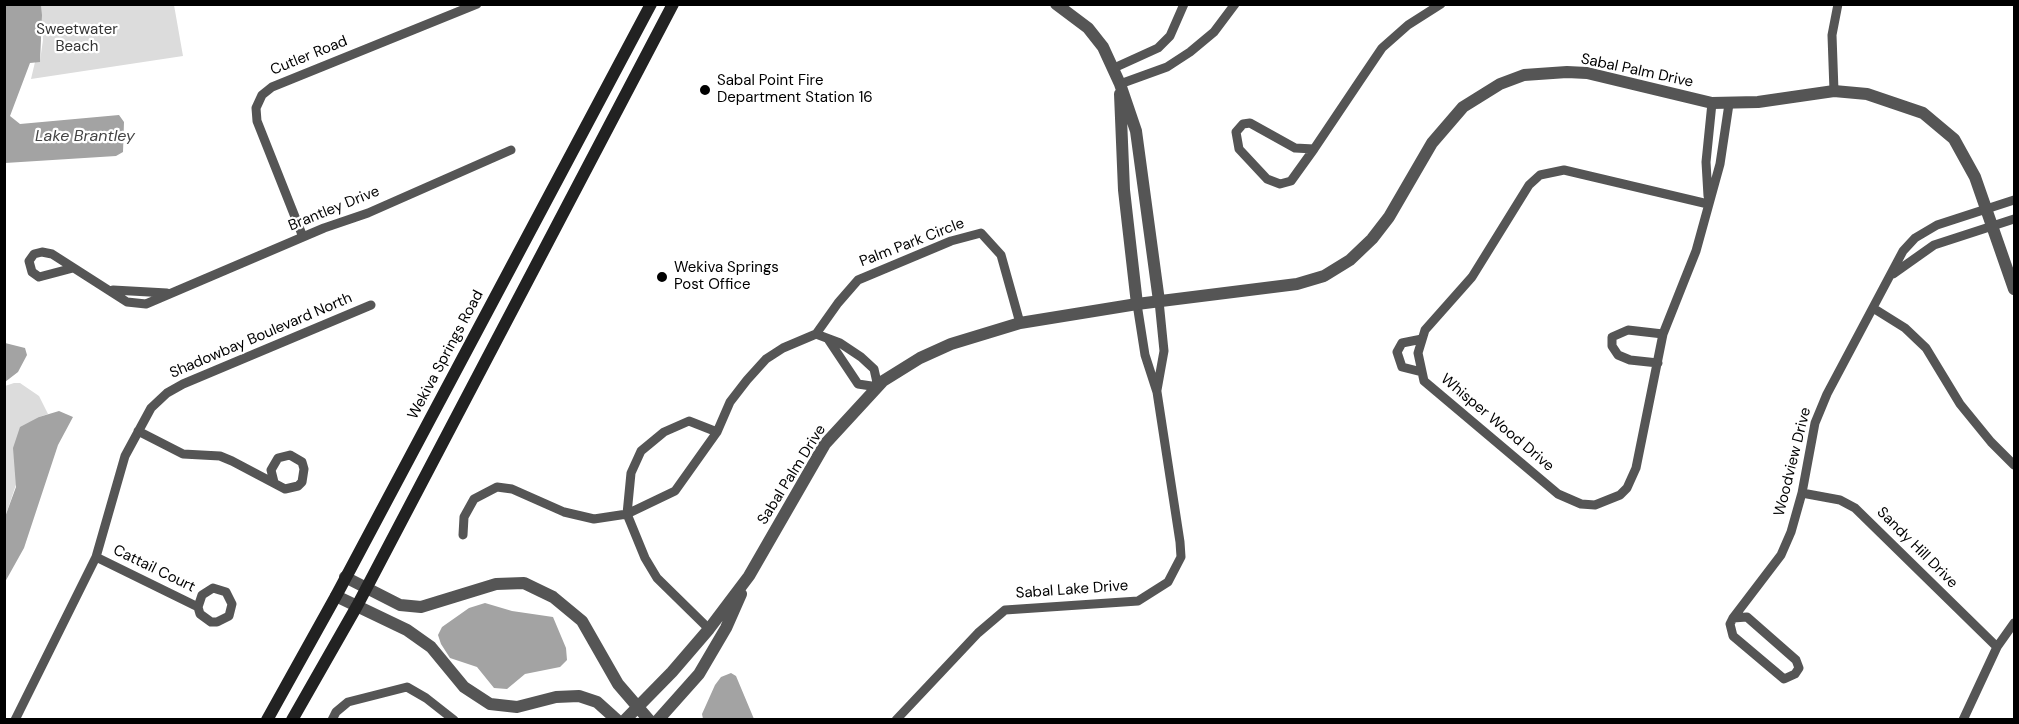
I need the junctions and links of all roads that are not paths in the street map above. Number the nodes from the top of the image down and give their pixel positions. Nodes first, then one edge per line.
1 (477, 4) edge
2 (651, 4) edge
3 (673, 4) edge
4 (1056, 4) edge
5 (1184, 4) edge
6 (1235, 4) edge
7 (1441, 4) edge
8 (1838, 4) edge
9 (1424, 8) edge
10 (634, 35) junction
11 (652, 45) junction
12 (1114, 68) junction
13 (1120, 84) junction
14 (1834, 92) junction
15 (1712, 103) junction
16 (1729, 104) junction
17 (1314, 149) junction
18 (511, 150) dead end
19 (571, 153) junction
20 (588, 162) junction
21 (2014, 200) edge
22 (1708, 204) junction
23 (1986, 207) junction
24 (2014, 219) edge
25 (1992, 226) junction
26 (303, 237) junction
27 (73, 268) dead end
28 (1891, 276) junction
29 (110, 290) junction
30 (2014, 290) edge
31 (145, 293) junction
32 (167, 293) junction
33 (1159, 301) junction
34 (146, 304) junction
35 (1137, 304) junction
36 (371, 305) dead end
37 (1873, 308) junction
38 (1020, 323) junction
39 (816, 334) junction
40 (1663, 334) junction
41 (828, 339) junction
42 (1422, 339) junction
43 (1658, 363) junction
44 (1422, 372) junction
45 (878, 387) junction
46 (1157, 392) junction
47 (138, 431) junction
48 (717, 432) junction
49 (2014, 465) edge
50 (274, 482) dead end
51 (1802, 494) junction
52 (627, 514) junction
53 (463, 536) dead end
54 (96, 557) junction
55 (749, 576) junction
56 (345, 577) junction
57 (366, 588) junction
58 (336, 596) junction
59 (357, 606) junction
60 (198, 607) dead end
61 (1734, 618) junction
62 (2014, 623) edge
63 (709, 629) junction
64 (1997, 647) junction
65 (637, 707) junction
66 (16, 717) edge
67 (27, 720) edge
68 (267, 720) edge
69 (292, 720) edge
70 (332, 720) edge
71 (454, 720) edge
72 (617, 720) edge
73 (624, 720) edge
74 (649, 720) edge
75 (657, 720) edge
76 (896, 720) edge
77 (1963, 720) edge

1 - 26 street, Cutler Road
2 - 10 main road, Wekiva Springs Road
3 - 11 main road
4 - 12 street
5 - 12 street
6 - 13 street
7 - 9 street
8 - 14 street
9 - 17 street
10 - 11 main road
10 - 19 main road, Wekiva Springs Road
11 - 20 main road
12 - 13 street
13 - 33 street
13 - 35 street
14 - 16 street, Sabal Palm Drive
14 - 23 street, Sabal Palm Drive
15 - 16 street, Sabal Palm Drive
15 - 22 street, Whisper Wood Drive
15 - 33 street, Sabal Palm Drive
16 - 22 street, Whisper Wood Drive
17 - 17 street
18 - 26 street, Brantley Drive
19 - 20 main road
19 - 56 main road, Wekiva Springs Road
20 - 57 main road
21 - 23 street, Woodview Drive
22 - 40 street, Whisper Wood Drive
22 - 42 street
23 - 25 street, Sabal Palm Drive
23 - 28 street, Woodview Drive
24 - 25 street, Woodview Drive
25 - 28 street, Woodview Drive
25 - 30 street, Sabal Palm Drive
26 - 32 street, Brantley Drive
27 - 29 street, Brantley Drive
28 - 37 street, Woodview Drive
29 - 31 street, Brantley Drive
29 - 34 street, Brantley Drive
31 - 32 street, Brantley Drive
31 - 34 street
32 - 34 street, Brantley Drive
33 - 35 street, Sabal Palm Drive
33 - 46 street, Sabal Lake Drive
35 - 38 street, Sabal Palm Drive
35 - 46 street, Sabal Lake Drive
36 - 47 street, Shadowbay Boulevard North
37 - 49 street
37 - 51 street, Woodview Drive
38 - 39 street, Palm Park Circle
38 - 45 street, Sabal Palm Drive
39 - 41 street
39 - 48 street
40 - 43 street, Whisper Wood Drive
40 - 43 street
41 - 45 street
41 - 45 street
42 - 44 street, Whisper Wood Drive
42 - 44 street
43 - 44 street, Whisper Wood Drive
45 - 55 street, Sabal Palm Drive
46 - 76 street, Sabal Lake Drive
47 - 50 street
47 - 54 street, Shadowbay Boulevard North
48 - 52 street
48 - 52 street
51 - 61 street, Woodview Drive
51 - 64 street, Sandy Hill Drive
52 - 53 street
52 - 63 street
54 - 60 street, Cattail Court
54 - 66 street, Shadowbay Boulevard North
55 - 63 street, Sabal Palm Drive
55 - 75 street, Sabal Palm Drive
56 - 57 street
56 - 58 main road, Wekiva Springs Road
57 - 59 main road
57 - 65 street
58 - 59 street
58 - 68 main road, Wekiva Springs Road
59 - 69 main road
59 - 72 street
61 - 61 street
62 - 64 street
63 - 65 street, Sabal Palm Drive
64 - 77 street
65 - 73 street, Sabal Palm Drive
65 - 74 street
66 - 67 street
70 - 71 street

